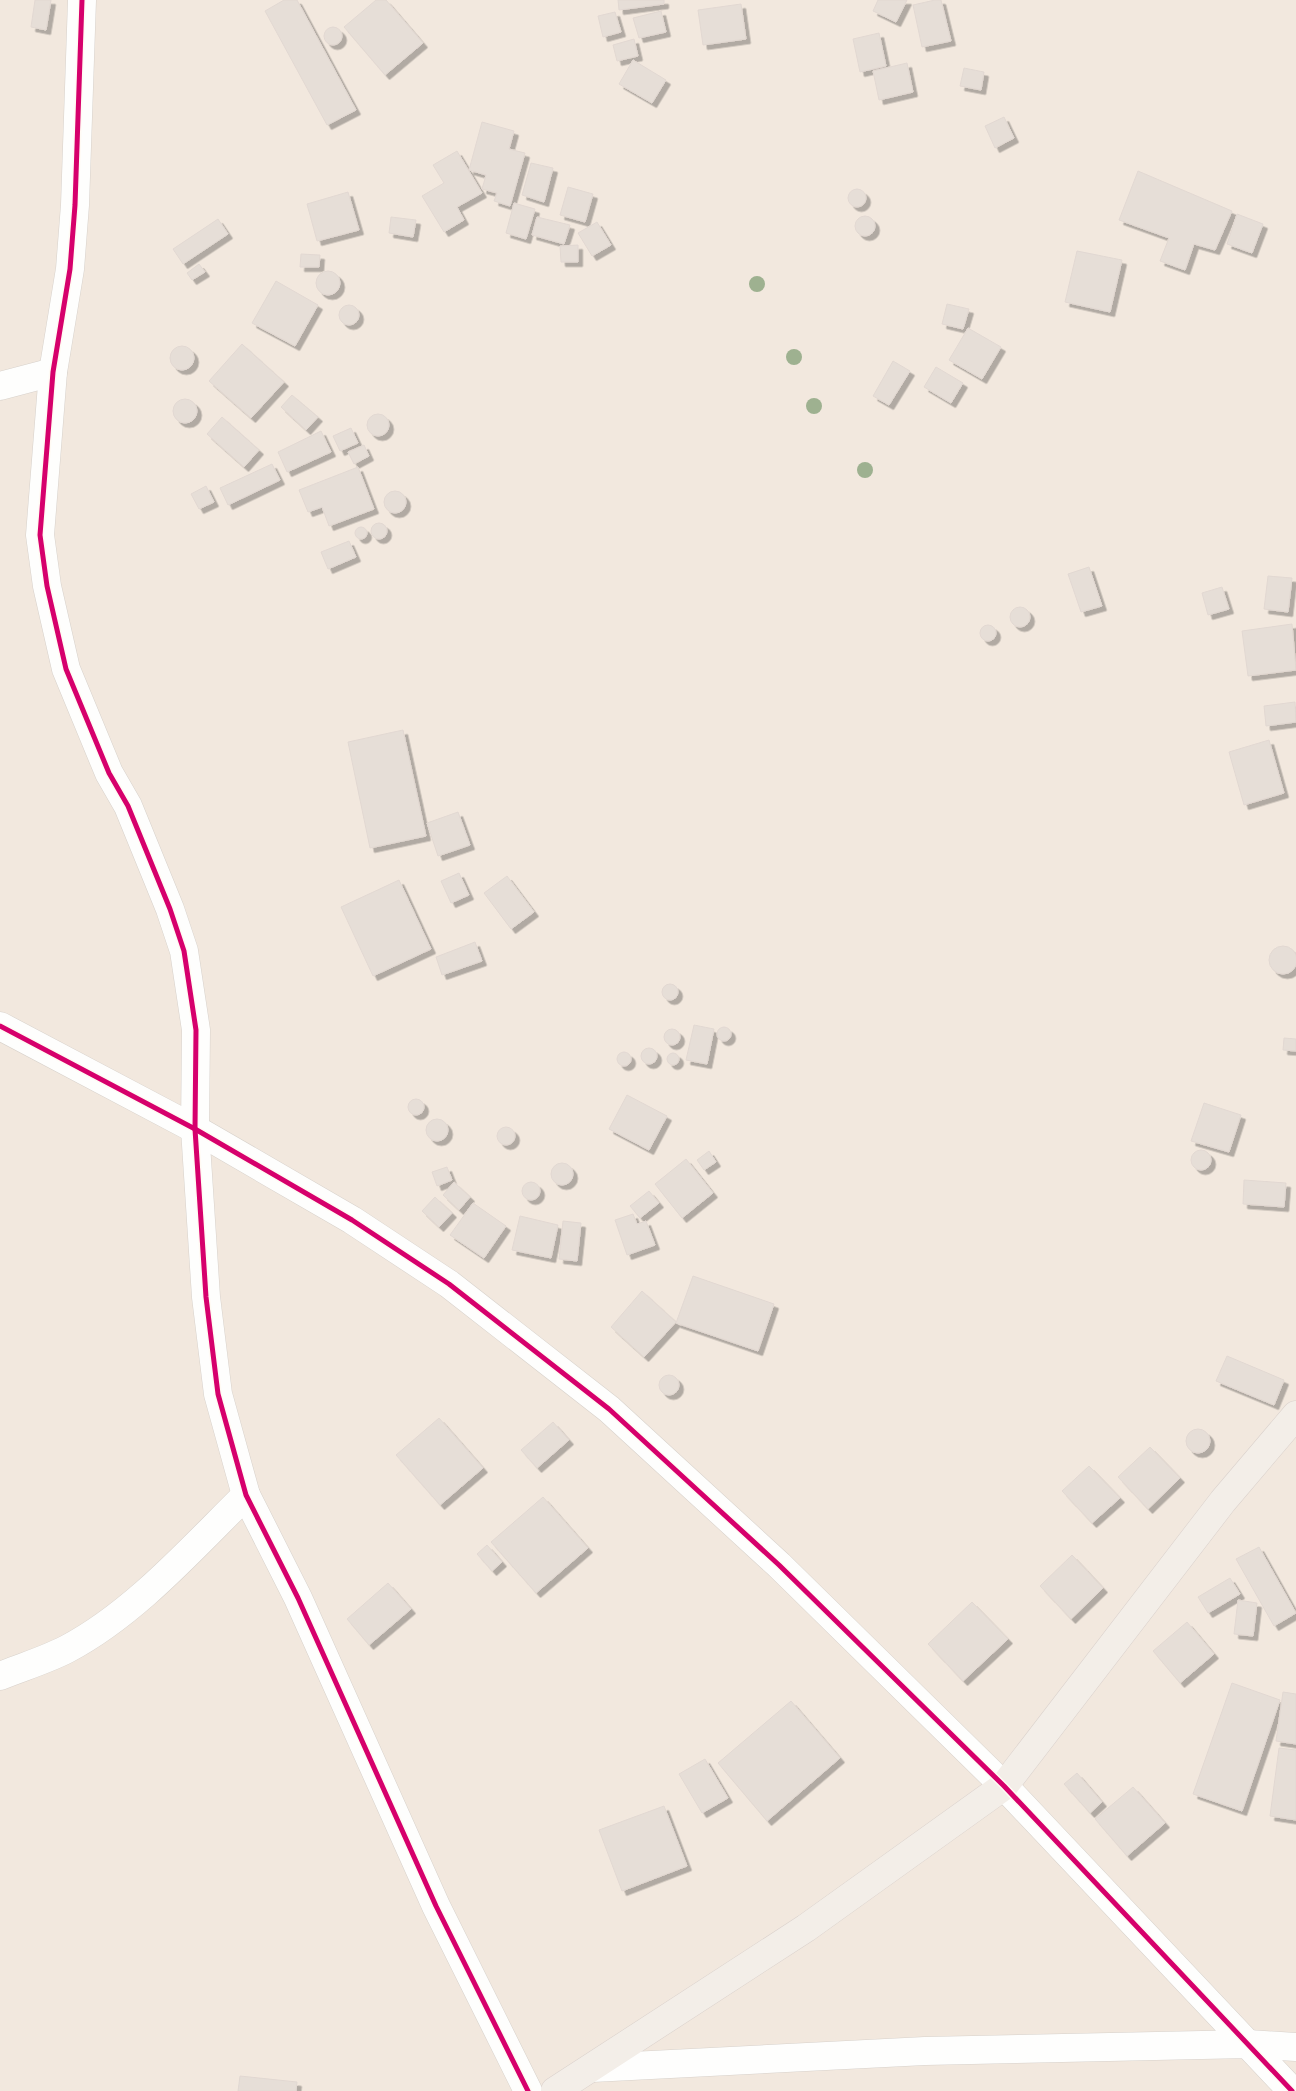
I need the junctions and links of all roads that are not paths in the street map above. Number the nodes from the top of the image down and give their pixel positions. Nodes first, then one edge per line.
1 (82, 0) edge
2 (53, 372) junction
3 (0, 386) edge
4 (0, 1026) edge
5 (195, 1129) junction
6 (1296, 1415) edge
7 (246, 1495) junction
8 (0, 1676) edge
9 (1004, 1786) junction
10 (1248, 2044) junction
11 (1296, 2047) edge
12 (592, 2068) junction
13 (528, 2091) edge
14 (555, 2091) edge
15 (1292, 2091) edge

1 - 2 street
2 - 3 street
2 - 5 street
4 - 5 street
5 - 7 street
5 - 9 street
6 - 9 main road
7 - 8 street
7 - 13 street
9 - 10 street
9 - 12 main road
10 - 11 street
10 - 12 street
10 - 15 street
12 - 14 main road

